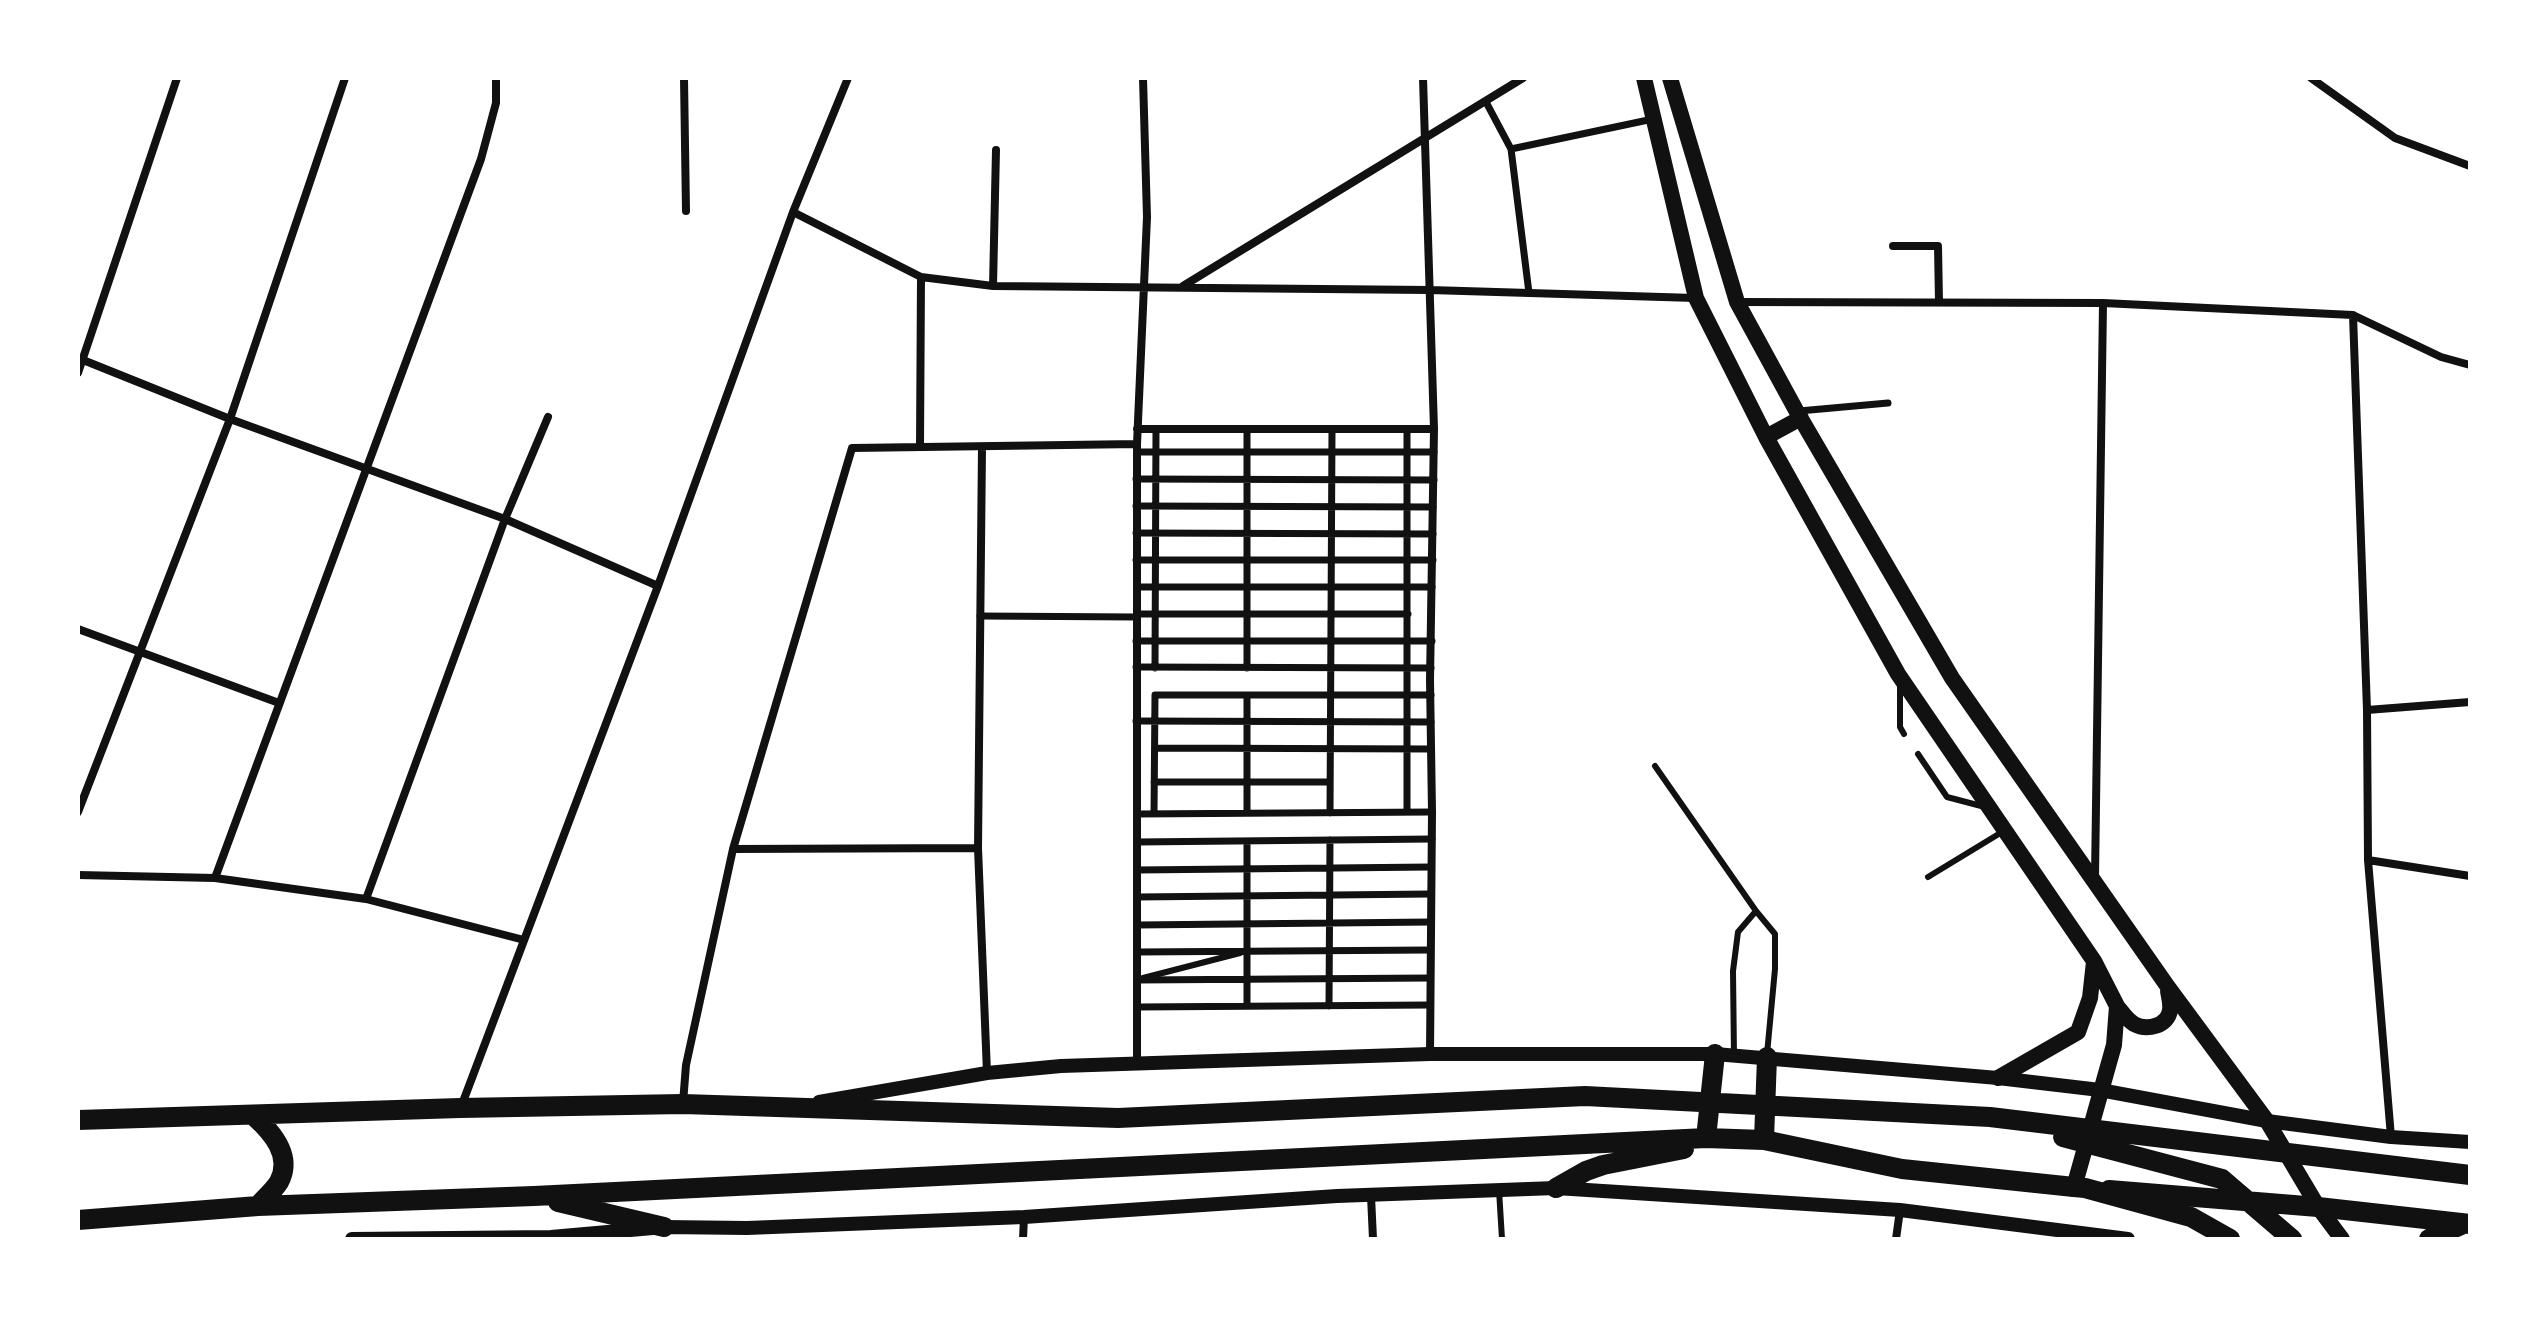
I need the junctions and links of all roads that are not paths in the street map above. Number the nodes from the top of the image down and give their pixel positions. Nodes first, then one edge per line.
1 (177, 78) edge
2 (345, 78) edge
3 (496, 78) edge
4 (684, 78) edge
5 (848, 78) edge
6 (1143, 78) edge
7 (1423, 78) edge
8 (1523, 78) edge
9 (1644, 78) edge
10 (1670, 78) edge
11 (2311, 78) edge
12 (1486, 102) junction
13 (1653, 119) junction
14 (1424, 140) junction
15 (1511, 149) junction
16 (996, 150) dead end
17 (2470, 166) edge
18 (686, 211) dead end
19 (793, 212) junction
20 (1893, 246) dead end
21 (921, 277) junction
22 (993, 286) junction
23 (1145, 286) junction
24 (1180, 288) junction
25 (1430, 290) junction
26 (1529, 293) junction
27 (1696, 298) junction
28 (1737, 302) junction
29 (1939, 302) junction
30 (2103, 303) junction
31 (2353, 315) junction
32 (80, 359) edge
33 (2470, 365) edge
34 (78, 373) edge
35 (1888, 403) dead end
36 (1799, 415) junction
37 (548, 417) dead end
38 (230, 419) junction
39 (1137, 429) junction
40 (1156, 429) junction
41 (1247, 429) junction
42 (1332, 429) junction
43 (1407, 429) junction
44 (1434, 429) junction
45 (1766, 437) junction
46 (920, 447) junction
47 (982, 447) junction
48 (1137, 448) junction
49 (1155, 452) junction
50 (1247, 452) junction
51 (1434, 452) junction
52 (1332, 453) junction
53 (1408, 453) junction
54 (368, 468) junction
55 (1136, 479) junction
56 (1155, 479) junction
57 (1247, 479) junction
58 (1332, 479) junction
59 (1408, 480) junction
60 (1434, 480) junction
61 (1136, 506) junction
62 (1155, 506) junction
63 (1247, 506) junction
64 (1332, 506) junction
65 (1407, 507) junction
66 (1433, 507) junction
67 (505, 519) junction
68 (1136, 533) junction
69 (1155, 533) junction
70 (1247, 533) junction
71 (1332, 533) junction
72 (1407, 534) junction
73 (1433, 534) junction
74 (1136, 560) junction
75 (1155, 560) junction
76 (1247, 560) junction
77 (1331, 560) junction
78 (1407, 560) junction
79 (1433, 560) junction
80 (658, 586) junction
81 (1137, 587) junction
82 (1155, 587) junction
83 (1247, 587) junction
84 (1331, 587) junction
85 (1408, 587) junction
86 (1432, 587) junction
87 (1155, 614) junction
88 (1247, 614) junction
89 (1331, 614) junction
90 (1408, 614) junction
91 (1136, 615) junction
92 (980, 616) junction
93 (78, 629) edge
94 (1136, 641) junction
95 (1155, 641) junction
96 (1247, 641) junction
97 (1331, 641) junction
98 (1408, 641) junction
99 (1432, 641) junction
100 (142, 651) junction
101 (1136, 667) junction
102 (1155, 668) junction
103 (1247, 668) junction
104 (1331, 668) junction
105 (1407, 668) junction
106 (1431, 668) junction
107 (1901, 677) junction
108 (1247, 695) junction
109 (1331, 695) junction
110 (1408, 695) junction
111 (1431, 695) junction
112 (2470, 702) edge
113 (279, 703) junction
114 (2367, 710) junction
115 (1136, 721) junction
116 (1155, 721) junction
117 (1247, 722) junction
118 (1331, 722) junction
119 (1408, 722) junction
120 (1431, 722) junction
121 (1904, 734) dead end
122 (1155, 748) junction
123 (1247, 749) junction
124 (1330, 749) junction
125 (1430, 749) junction
126 (1918, 754) dead end
127 (1655, 766) dead end
128 (1154, 782) junction
129 (1247, 782) junction
130 (1330, 782) junction
131 (1991, 809) junction
132 (78, 812) edge
133 (1407, 812) junction
134 (1432, 812) junction
135 (1247, 813) junction
136 (1330, 813) junction
137 (1137, 814) junction
138 (1154, 814) junction
139 (2005, 830) junction
140 (1432, 839) junction
141 (1330, 840) junction
142 (1247, 841) junction
143 (1137, 842) junction
144 (978, 848) junction
145 (733, 849) junction
146 (2368, 860) junction
147 (1431, 867) junction
148 (1247, 868) junction
149 (1330, 868) junction
150 (1137, 870) junction
151 (78, 875) edge
152 (2470, 876) edge
153 (1928, 877) dead end
154 (215, 878) junction
155 (2095, 881) junction
156 (1431, 894) junction
157 (1330, 895) junction
158 (1247, 896) junction
159 (1137, 897) junction
160 (366, 899) junction
161 (1756, 911) junction
162 (1431, 922) junction
163 (1330, 923) junction
164 (1247, 924) junction
165 (1137, 925) junction
166 (524, 940) junction
167 (1430, 950) junction
168 (1248, 951) junction
169 (1330, 951) junction
170 (1137, 952) junction
171 (2094, 961) junction
172 (1329, 978) junction
173 (1430, 978) junction
174 (1247, 979) junction
175 (1137, 980) junction
176 (2168, 987) junction
177 (1430, 1005) junction
178 (1247, 1006) junction
179 (1329, 1006) junction
180 (2117, 1006) junction
181 (1137, 1007) junction
182 (1430, 1054) junction
183 (1725, 1055) junction
184 (1767, 1057) junction
185 (1137, 1063) junction
186 (987, 1073) junction
187 (1998, 1078) junction
188 (2100, 1090) junction
189 (683, 1104) junction
190 (460, 1108) junction
191 (780, 1109) junction
192 (254, 1116) junction
193 (1990, 1117) junction
194 (78, 1120) edge
195 (2267, 1121) junction
196 (2391, 1137) junction
197 (1706, 1138) junction
198 (1764, 1140) junction
199 (2470, 1142) edge
200 (2470, 1175) edge
201 (2080, 1187) junction
202 (1556, 1188) junction
203 (1499, 1190) junction
204 (534, 1196) junction
205 (1371, 1196) junction
206 (258, 1206) junction
207 (2318, 1207) junction
208 (1900, 1210) junction
209 (134, 1215) junction
210 (1024, 1217) junction
211 (78, 1220) edge
212 (2468, 1223) edge
213 (78, 1227) edge
214 (664, 1227) junction
215 (745, 1233) edge
216 (396, 1238) edge
217 (550, 1238) edge
218 (352, 1239) edge
219 (1023, 1239) edge
220 (1373, 1239) edge
221 (1502, 1239) edge
222 (1896, 1239) edge
223 (2128, 1239) edge
224 (2230, 1239) edge
225 (2292, 1239) edge
226 (2342, 1239) edge
227 (2429, 1239) edge

1 - 32 street
2 - 38 street
3 - 54 street
4 - 18 street
5 - 19 street
6 - 23 street
7 - 14 street
8 - 12 street
9 - 13 main road
10 - 28 main road
11 - 17 street
12 - 14 street
12 - 15 street
13 - 15 street
13 - 27 main road
14 - 24 street
14 - 25 street
15 - 26 street
16 - 22 street
19 - 21 street
19 - 80 street
20 - 29 street
21 - 22 street
21 - 46 street
22 - 23 street
23 - 24 street
23 - 39 street
24 - 25 street
25 - 26 street
25 - 44 street
26 - 27 street
27 - 45 main road
28 - 29 street
28 - 36 main road
29 - 30 street
30 - 31 street
30 - 155 street
31 - 33 street
31 - 114 street
32 - 34 street
32 - 38 street
35 - 36 street
36 - 45 main road
36 - 155 main road
37 - 67 street
38 - 54 street
38 - 100 street
39 - 40 street
39 - 48 street
40 - 41 street
40 - 49 street
41 - 42 street
41 - 50 street
42 - 43 street
42 - 52 street
43 - 44 street
43 - 53 street
44 - 51 street
45 - 107 main road
46 - 47 street
46 - 145 street
47 - 48 street
47 - 92 street
48 - 49 street
48 - 55 street
49 - 50 street
49 - 56 street
50 - 52 street
50 - 57 street
51 - 53 street
51 - 60 street
52 - 53 street
52 - 58 street
53 - 59 street
54 - 67 street
54 - 113 street
55 - 56 street
55 - 61 street
56 - 57 street
56 - 62 street
57 - 58 street
57 - 63 street
58 - 59 street
58 - 64 street
59 - 60 street
59 - 65 street
60 - 66 street
61 - 62 street
61 - 68 street
62 - 63 street
62 - 69 street
63 - 64 street
63 - 70 street
64 - 65 street
64 - 71 street
65 - 66 street
65 - 72 street
66 - 73 street
67 - 80 street
67 - 160 street
68 - 69 street
68 - 74 street
69 - 70 street
69 - 75 street
70 - 71 street
70 - 76 street
71 - 72 street
71 - 77 street
72 - 73 street
72 - 78 street
73 - 79 street
74 - 75 street
74 - 81 street
75 - 76 street
75 - 82 street
76 - 77 street
76 - 83 street
77 - 78 street
77 - 84 street
78 - 79 street
78 - 85 street
79 - 86 street
80 - 166 street
81 - 82 street
81 - 91 street
82 - 83 street
82 - 87 street
83 - 84 street
83 - 88 street
84 - 85 street
84 - 89 street
85 - 86 street
85 - 90 street
86 - 99 street
87 - 88 street
87 - 91 street
87 - 95 street
88 - 89 street
88 - 96 street
89 - 90 street
89 - 97 street
90 - 98 street
91 - 92 street
91 - 94 street
92 - 144 street
93 - 100 street
94 - 95 street
94 - 101 street
95 - 96 street
95 - 102 street
96 - 97 street
96 - 103 street
97 - 98 street
97 - 104 street
98 - 99 street
98 - 105 street
99 - 106 street
100 - 113 street
100 - 132 street
101 - 102 street
101 - 115 street
102 - 103 street
103 - 104 street
104 - 105 street
104 - 109 street
105 - 106 street
105 - 110 street
106 - 111 street
107 - 121 lane
107 - 131 main road
108 - 109 street
108 - 116 street
108 - 117 street
109 - 110 street
109 - 118 street
110 - 111 street
110 - 119 street
111 - 120 street
112 - 114 street
113 - 154 street
114 - 146 street
115 - 116 street
115 - 137 street
116 - 117 street
116 - 122 street
117 - 118 street
117 - 123 street
118 - 119 street
118 - 124 street
119 - 120 street
119 - 133 street
120 - 125 street
122 - 123 street
122 - 128 street
123 - 124 street
123 - 129 street
124 - 125 street
124 - 130 street
125 - 134 street
126 - 131 lane
127 - 161 lane
128 - 129 street
128 - 138 street
129 - 130 street
129 - 135 street
130 - 136 street
131 - 139 main road
133 - 134 street
133 - 136 street
134 - 140 street
135 - 136 street
135 - 138 street
137 - 138 street
137 - 143 street
139 - 153 lane
139 - 171 main road
140 - 141 street
140 - 147 street
141 - 142 street
141 - 149 street
142 - 143 street
142 - 148 street
143 - 150 street
144 - 145 street
144 - 186 street
145 - 189 street
146 - 152 street
146 - 196 street
147 - 149 street
147 - 156 street
148 - 149 street
148 - 150 street
148 - 158 street
149 - 157 street
150 - 159 street
151 - 154 street
154 - 160 street
155 - 176 main road
156 - 157 street
156 - 162 street
157 - 158 street
157 - 163 street
158 - 159 street
158 - 164 street
159 - 165 street
160 - 166 street
161 - 183 lane
161 - 184 lane
162 - 163 street
162 - 167 street
163 - 164 street
163 - 169 street
164 - 165 street
164 - 168 street
165 - 170 street
166 - 190 street
167 - 169 street
167 - 173 street
168 - 169 street
168 - 170 street
168 - 174 street
168 - 175 lane
169 - 172 street
170 - 175 street
171 - 180 main road
171 - 187 main road
172 - 173 street
172 - 174 street
172 - 179 street
173 - 175 lane
173 - 177 street
174 - 175 street
174 - 178 street
175 - 181 street
176 - 180 main road
176 - 195 main road
177 - 179 street
177 - 182 street
178 - 179 street
178 - 181 street
180 - 188 main road
181 - 185 street
182 - 183 street
182 - 185 street
183 - 184 street
183 - 197 main road
184 - 187 street
184 - 198 main road
185 - 186 street
186 - 191 street
187 - 188 street
188 - 195 street
188 - 201 main road
189 - 190 main road
189 - 191 main road
190 - 192 main road
191 - 193 main road
192 - 194 main road
192 - 206 main road
193 - 200 main road
193 - 225 main road
195 - 196 street
195 - 207 main road
196 - 199 street
197 - 198 main road
197 - 202 main road
197 - 204 main road
198 - 201 main road
201 - 207 main road
201 - 224 main road
202 - 203 street
202 - 208 street
203 - 205 street
203 - 221 lane
204 - 206 main road
204 - 214 main road
205 - 210 street
205 - 220 street
206 - 209 main road
207 - 212 main road
207 - 226 main road
208 - 222 street
208 - 223 street
209 - 211 main road
209 - 213 main road
210 - 215 street
210 - 219 street
212 - 227 main road
214 - 215 street
214 - 217 street
216 - 217 street
216 - 218 street

